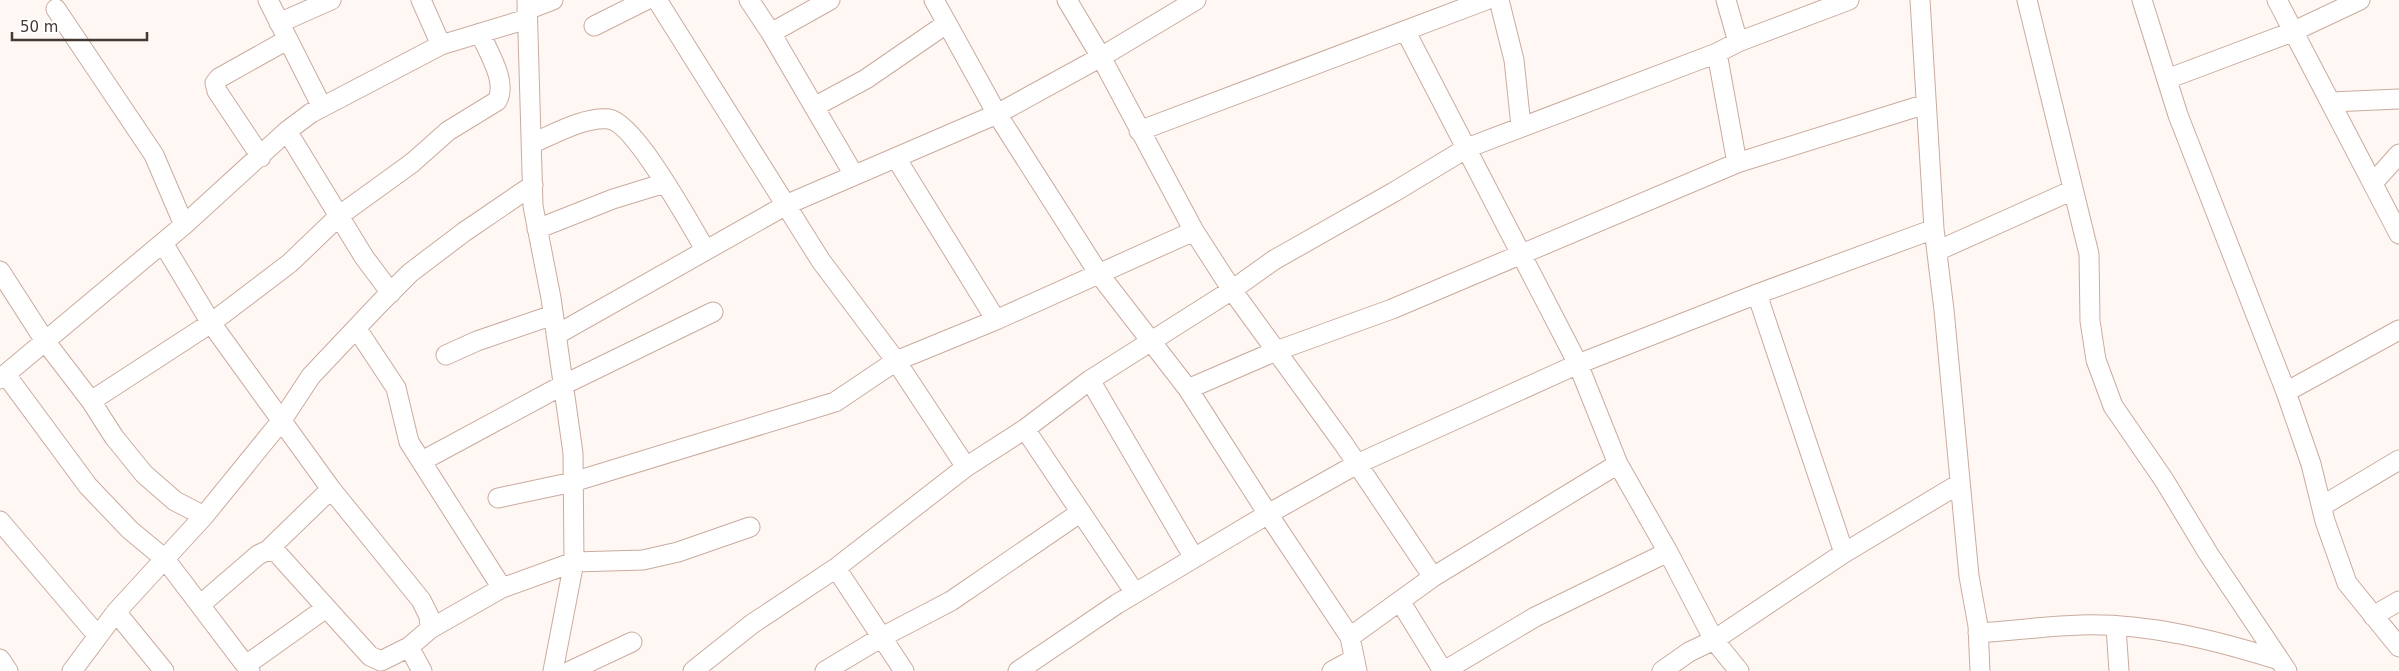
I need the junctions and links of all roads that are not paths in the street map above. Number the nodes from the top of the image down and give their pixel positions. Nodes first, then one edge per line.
1 (268, 0) edge
2 (331, 0) edge
3 (421, 0) edge
4 (552, 0) edge
5 (646, 0) edge
6 (657, 0) edge
7 (749, 0) edge
8 (830, 0) edge
9 (934, 0) edge
10 (1196, 0) edge
11 (1486, 0) edge
12 (1499, 0) edge
13 (1726, 0) edge
14 (1849, 0) edge
15 (1920, 0) edge
16 (2027, 0) edge
17 (2142, 0) edge
18 (2277, 0) edge
19 (2360, 0) edge
20 (1070, 1) edge
21 (56, 10) dead end
22 (527, 10) edge
23 (946, 24) junction
24 (594, 26) dead end
25 (283, 32) junction
26 (1406, 32) junction
27 (2292, 32) junction
28 (480, 33) junction
29 (771, 33) junction
30 (1738, 42) junction
31 (441, 45) junction
32 (1717, 53) junction
33 (1101, 57) junction
34 (2167, 79) junction
35 (2399, 98) edge
36 (2331, 102) junction
37 (1926, 104) junction
38 (322, 107) junction
39 (814, 107) junction
40 (997, 114) junction
41 (1521, 126) junction
42 (287, 131) junction
43 (1139, 131) junction
44 (533, 143) junction
45 (1467, 148) junction
46 (2399, 154) edge
47 (261, 157) junction
48 (896, 158) junction
49 (1737, 163) junction
50 (854, 176) junction
51 (665, 183) junction
52 (2374, 183) junction
53 (533, 185) junction
54 (2073, 190) junction
55 (788, 204) junction
56 (340, 215) junction
57 (184, 226) junction
58 (537, 229) junction
59 (1934, 229) junction
60 (1194, 231) junction
61 (2399, 234) edge
62 (163, 243) junction
63 (705, 249) junction
64 (1937, 252) junction
65 (1520, 254) junction
66 (0, 271) edge
67 (1099, 274) junction
68 (1232, 290) junction
69 (391, 293) junction
70 (1757, 294) junction
71 (713, 312) dead end
72 (553, 315) junction
73 (996, 320) junction
74 (211, 323) junction
75 (357, 329) junction
76 (2399, 330) edge
77 (556, 334) junction
78 (45, 341) junction
79 (1152, 341) junction
80 (1276, 351) junction
81 (446, 355) dead end
82 (896, 361) junction
83 (1578, 364) junction
84 (3, 377) edge
85 (1090, 380) junction
86 (563, 385) junction
87 (1188, 389) junction
88 (2286, 392) junction
89 (91, 401) junction
90 (282, 420) junction
91 (1025, 429) junction
92 (2399, 460) edge
93 (422, 461) junction
94 (1357, 464) junction
95 (1618, 464) junction
96 (966, 467) junction
97 (573, 482) junction
98 (1960, 484) junction
99 (331, 489) junction
100 (498, 498) dead end
101 (2322, 506) junction
102 (1081, 512) junction
103 (1268, 514) junction
104 (204, 516) junction
105 (0, 521) edge
106 (750, 527) dead end
107 (268, 550) junction
108 (1668, 552) junction
109 (1844, 553) junction
110 (1194, 558) junction
111 (165, 559) junction
112 (574, 562) junction
113 (836, 568) junction
114 (1433, 577) junction
115 (502, 588) junction
116 (1135, 593) junction
117 (1400, 601) junction
118 (2399, 601) edge
119 (200, 605) junction
120 (326, 608) junction
121 (116, 612) junction
122 (2373, 616) junction
123 (2116, 627) junction
124 (430, 629) junction
125 (1978, 633) junction
126 (97, 635) junction
127 (882, 637) junction
128 (1350, 637) junction
129 (1714, 640) junction
130 (632, 642) dead end
131 (409, 647) junction
132 (2399, 647) edge
133 (0, 659) edge
134 (1355, 665) edge
135 (378, 666) edge
136 (2283, 666) edge
137 (248, 668) edge
138 (8, 671) edge
139 (72, 671) edge
140 (164, 671) edge
141 (422, 671) edge
142 (553, 671) edge
143 (570, 671) edge
144 (693, 671) edge
145 (825, 671) edge
146 (904, 671) edge
147 (1018, 671) edge
148 (1332, 671) edge
149 (1444, 671) edge
150 (1662, 671) edge
151 (1739, 671) edge
152 (1980, 671) edge
153 (2119, 671) edge

1 - 25 street
2 - 25 street
3 - 31 street
4 - 22 street
5 - 24 street
6 - 55 street
7 - 29 street
8 - 29 street
9 - 23 street
10 - 33 street
11 - 26 street
12 - 41 street
13 - 30 street
14 - 30 street
15 - 37 street
16 - 54 street
17 - 34 street
18 - 27 street
19 - 27 street
20 - 33 street
21 - 57 street
22 - 28 street
22 - 44 street
23 - 39 street
23 - 40 street
25 - 38 street
25 - 47 street
26 - 43 street
26 - 45 street
27 - 34 street
27 - 36 street
28 - 31 street
28 - 56 street
29 - 39 street
30 - 32 street
31 - 38 street
32 - 41 street
32 - 49 street
33 - 40 street
33 - 43 street
34 - 88 street
35 - 36 street
36 - 52 street
37 - 49 street
37 - 59 street
38 - 42 street
39 - 50 street
40 - 48 street
40 - 67 street
41 - 45 street
42 - 47 street
42 - 56 street
43 - 60 street
44 - 51 street
44 - 53 street
45 - 65 street
45 - 68 street
46 - 52 street
47 - 57 street
48 - 50 street
48 - 73 street
49 - 65 street
50 - 55 street
51 - 58 street
51 - 63 street
52 - 61 street
53 - 58 street
53 - 69 street
54 - 64 street
54 - 136 street
55 - 63 street
55 - 82 street
56 - 69 street
56 - 74 street
57 - 62 street
58 - 72 street
59 - 64 street
59 - 70 street
60 - 67 street
60 - 68 street
62 - 74 street
62 - 78 street
63 - 77 street
64 - 98 street
65 - 80 street
65 - 83 street
66 - 78 street
67 - 73 street
67 - 79 street
68 - 79 street
68 - 80 street
69 - 75 street
70 - 83 street
70 - 109 street
71 - 86 street
72 - 77 street
72 - 81 street
73 - 82 street
74 - 89 street
74 - 90 street
75 - 90 street
75 - 93 street
76 - 88 street
77 - 86 street
78 - 84 street
78 - 89 street
79 - 85 street
79 - 87 street
80 - 87 street
80 - 94 street
82 - 96 street
82 - 97 street
83 - 94 street
83 - 95 street
84 - 111 street
85 - 91 street
85 - 110 street
86 - 93 street
86 - 97 street
87 - 103 street
88 - 101 street
89 - 104 street
90 - 99 street
90 - 104 street
91 - 96 street
91 - 102 street
92 - 101 street
93 - 115 street
94 - 103 street
94 - 114 street
95 - 108 street
95 - 114 street
96 - 113 street
97 - 100 street
97 - 112 street
98 - 109 street
98 - 125 street
99 - 107 street
99 - 124 street
101 - 122 street
102 - 116 street
102 - 127 street
103 - 110 street
103 - 128 street
104 - 111 street
105 - 126 street
106 - 112 street
107 - 119 street
107 - 120 street
108 - 129 street
108 - 149 street
109 - 129 street
110 - 116 street
111 - 119 street
111 - 121 street
112 - 115 street
112 - 142 street
113 - 127 street
113 - 144 street
114 - 117 street
115 - 124 street
116 - 147 street
117 - 128 street
117 - 149 street
118 - 122 street
119 - 137 street
120 - 135 street
120 - 137 street
121 - 126 street
121 - 140 street
122 - 132 street
123 - 125 street
123 - 136 street
123 - 153 street
124 - 131 street
125 - 152 street
126 - 139 street
127 - 145 street
127 - 146 street
128 - 134 street
129 - 150 street
129 - 151 street
130 - 143 street
131 - 135 street
131 - 141 street
133 - 138 street
134 - 148 street

